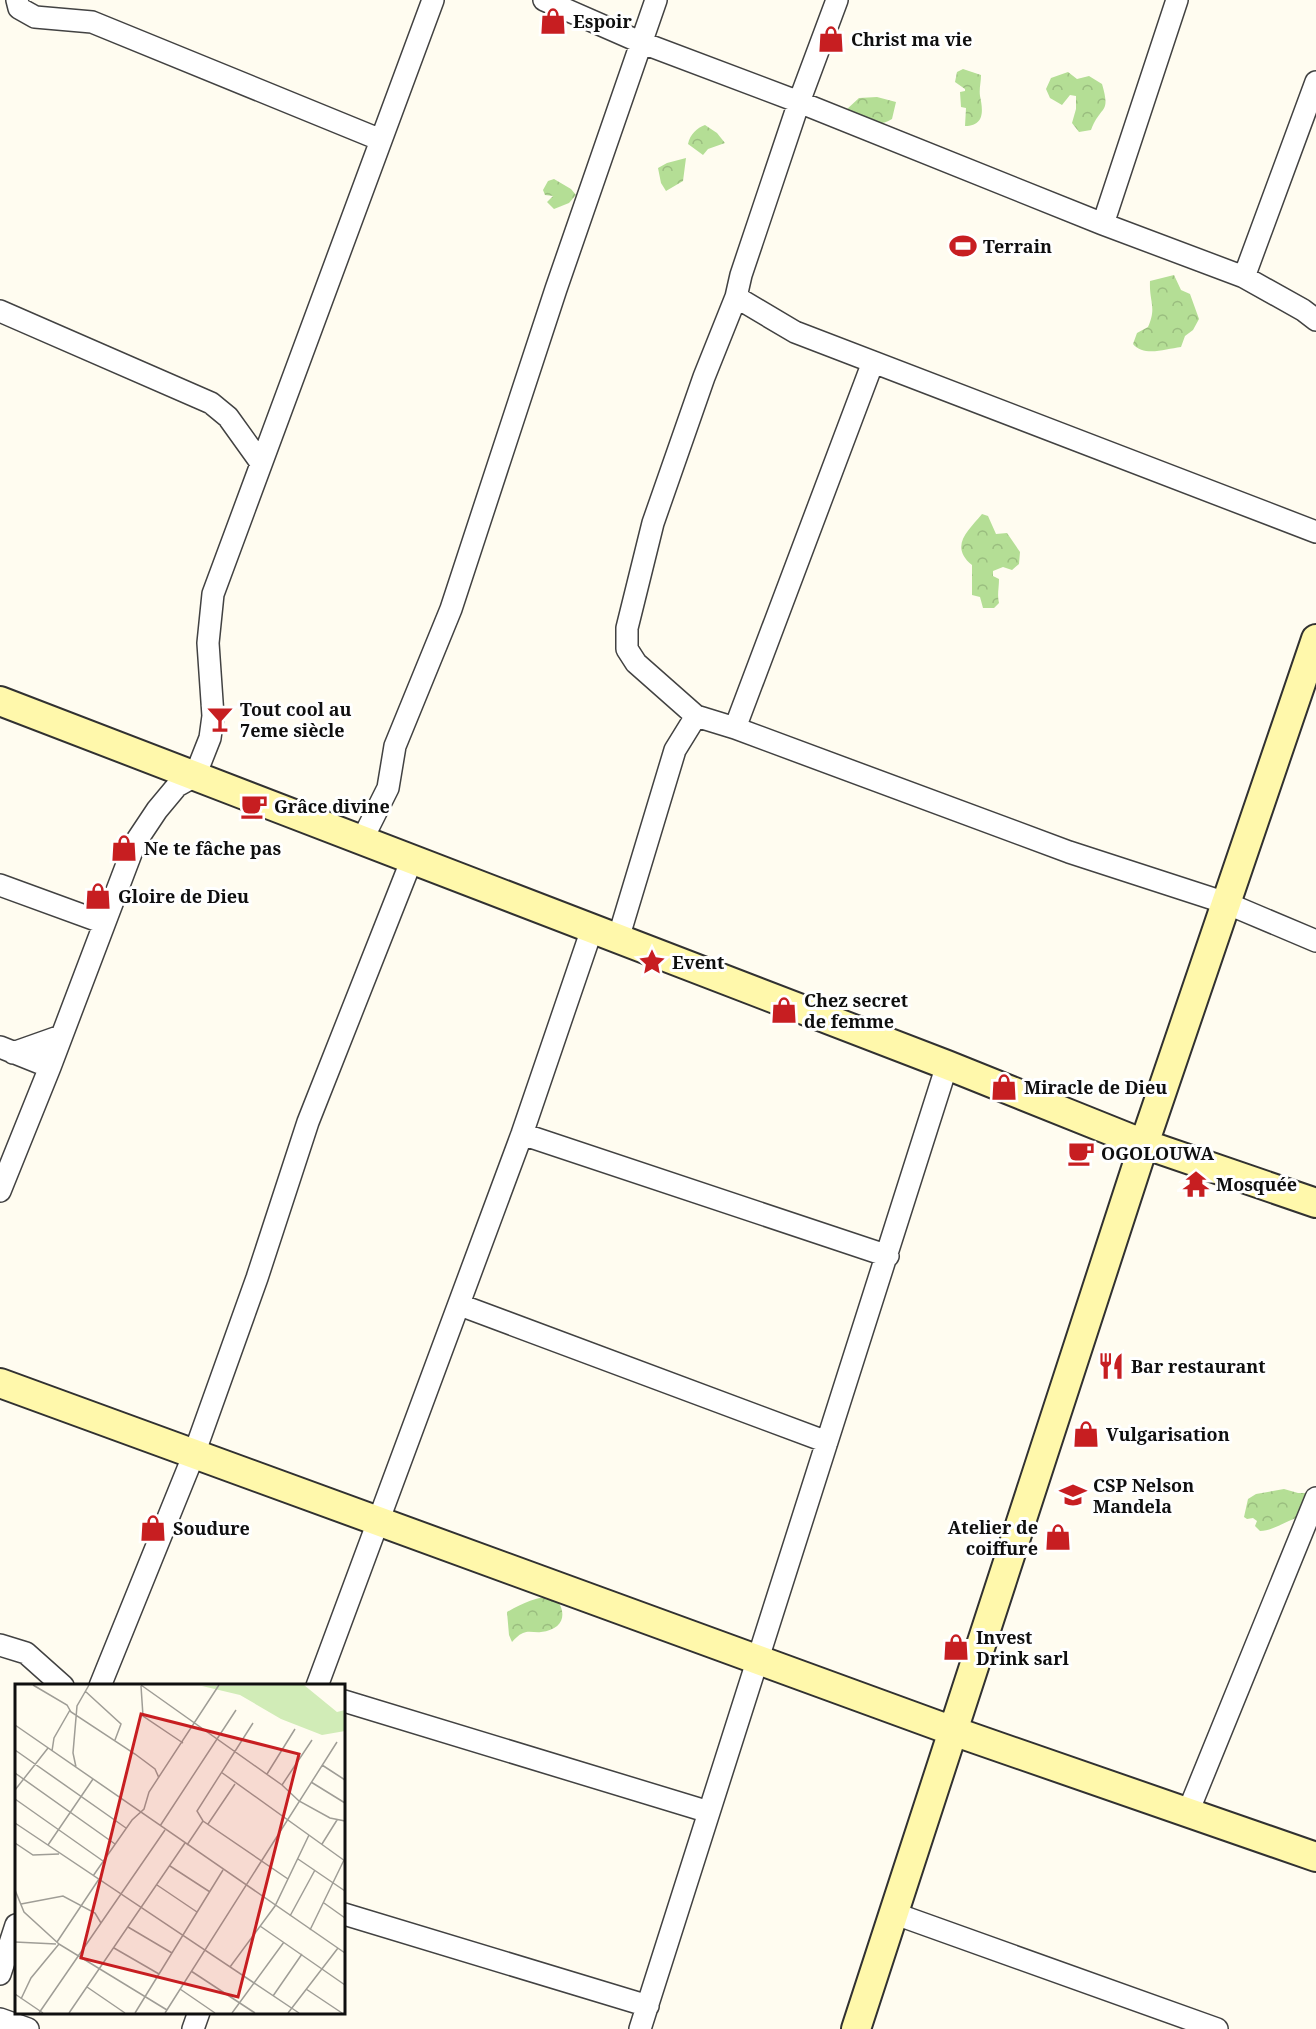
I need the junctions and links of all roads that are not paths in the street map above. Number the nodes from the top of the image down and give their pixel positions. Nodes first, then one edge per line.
1 (16, 0) edge
2 (433, 0) edge
3 (544, 0) edge
4 (656, 0) edge
5 (837, 0) edge
6 (1177, 0) edge
7 (640, 42) junction
8 (1316, 82) edge
9 (799, 102) junction
10 (381, 140) junction
11 (1103, 225) junction
12 (1244, 277) junction
13 (736, 297) junction
14 (0, 311) edge
15 (1316, 320) edge
16 (873, 362) junction
17 (261, 464) junction
18 (1316, 532) edge
19 (1316, 639) edge
20 (0, 701) edge
21 (696, 716) junction
22 (735, 728) junction
23 (195, 776) junction
24 (362, 840) junction
25 (412, 859) junction
26 (0, 885) edge
27 (1226, 903) junction
28 (104, 923) junction
29 (605, 934) junction
30 (1316, 940) edge
31 (62, 1036) junction
32 (7, 1050) edge
33 (947, 1065) junction
34 (50, 1067) junction
35 (522, 1134) junction
36 (1144, 1144) junction
37 (0, 1191) edge
38 (1316, 1203) edge
39 (888, 1256) junction
40 (460, 1305) junction
41 (0, 1383) edge
42 (827, 1442) junction
43 (194, 1454) junction
44 (1316, 1498) edge
45 (379, 1521) junction
46 (0, 1645) edge
47 (758, 1659) junction
48 (61, 1684) edge
49 (101, 1684) edge
50 (318, 1684) edge
51 (345, 1701) edge
52 (953, 1731) junction
53 (710, 1812) junction
54 (1188, 1812) junction
55 (1316, 1857) edge
56 (893, 1913) junction
57 (345, 1914) edge
58 (15, 1928) edge
59 (0, 1974) edge
60 (648, 2006) junction
61 (199, 2014) edge
62 (0, 2019) edge
63 (28, 2029) edge
64 (193, 2029) edge
65 (640, 2029) edge
66 (856, 2029) edge
67 (1218, 2029) edge

1 - 10 street
2 - 10 street
3 - 7 street
4 - 7 street
5 - 9 street
6 - 11 street
7 - 9 street
7 - 24 street
8 - 12 street
9 - 11 street
9 - 13 street
10 - 17 street
11 - 12 street
12 - 15 street
13 - 16 street
13 - 21 street
14 - 17 street
16 - 18 street
16 - 22 street
17 - 23 street
19 - 27 street
20 - 23 street
21 - 22 street
21 - 29 street
22 - 27 street
23 - 24 street
23 - 28 street
24 - 25 street
25 - 29 street
25 - 43 street
26 - 28 street
27 - 30 street
27 - 36 street
28 - 31 street
29 - 33 street
29 - 35 street
31 - 32 street
31 - 34 street
32 - 34 street
33 - 36 street
33 - 39 street
34 - 37 street
35 - 39 street
35 - 40 street
36 - 38 street
36 - 52 street
39 - 42 street
40 - 42 street
40 - 45 street
41 - 43 street
42 - 47 street
43 - 45 street
43 - 49 street
44 - 54 street
45 - 47 street
45 - 50 street
46 - 48 street
47 - 52 street
47 - 53 street
51 - 53 street
52 - 54 street
52 - 56 street
53 - 60 street
54 - 55 street
56 - 66 street
56 - 67 street
57 - 60 street
58 - 59 street
60 - 65 street
61 - 64 street
62 - 63 street

